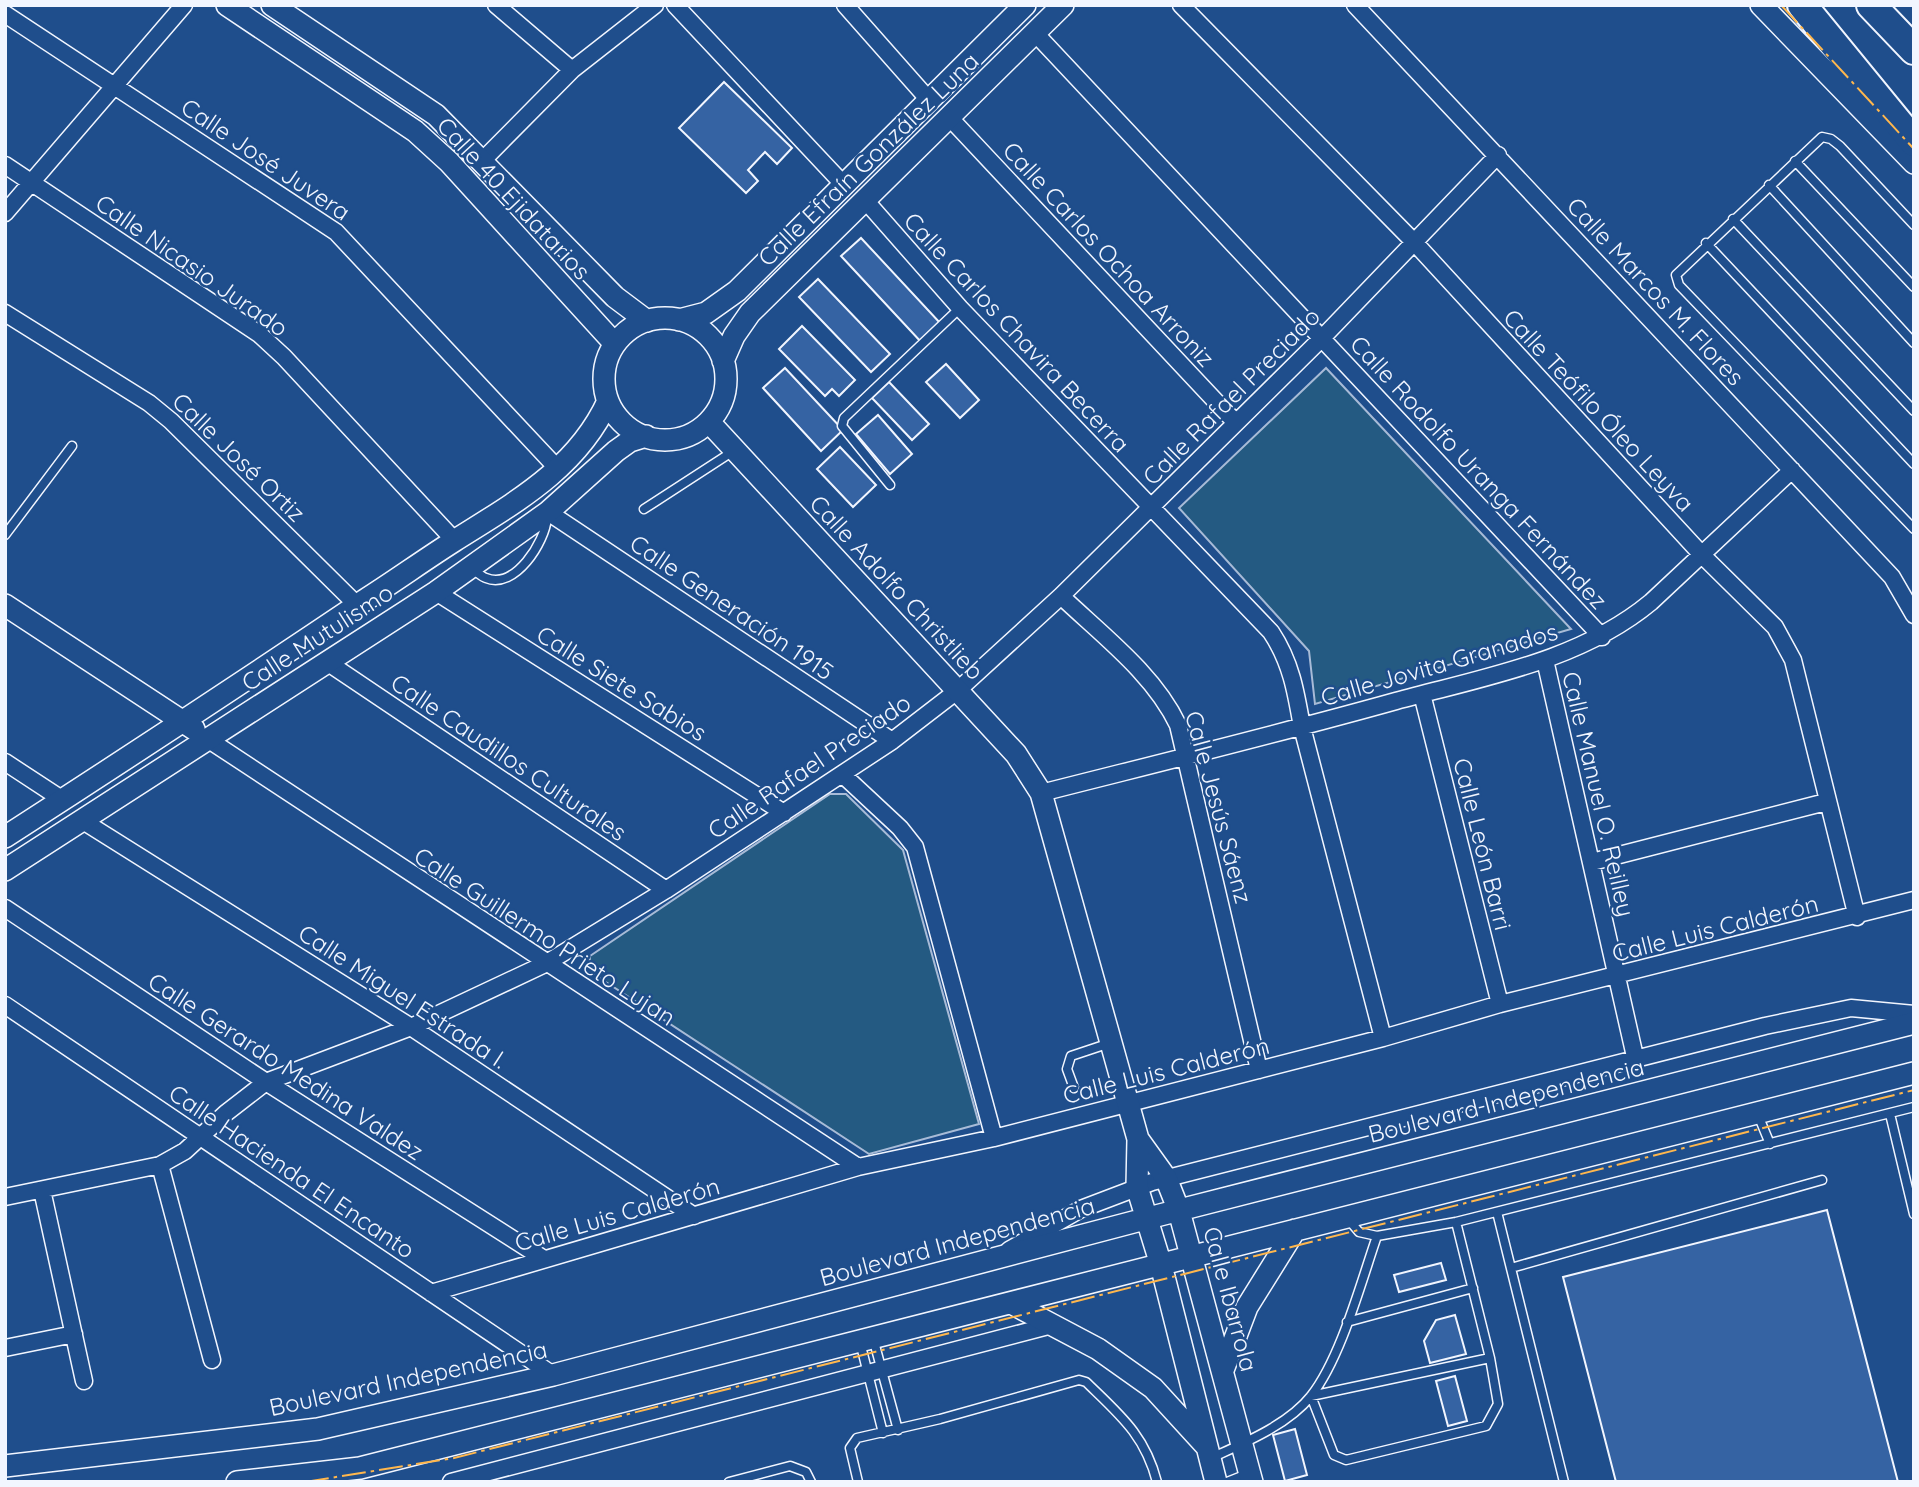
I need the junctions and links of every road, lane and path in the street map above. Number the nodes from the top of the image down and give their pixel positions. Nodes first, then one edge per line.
1 (184, 5) edge
2 (227, 5) edge
3 (272, 5) edge
4 (496, 5) edge
5 (656, 5) edge
6 (675, 5) edge
7 (845, 5) edge
8 (1063, 5) edge
9 (1181, 5) edge
10 (1355, 5) edge
11 (1761, 5) edge
12 (1802, 5) edge
13 (1812, 5) edge
14 (1871, 5) edge
15 (1884, 5) edge
16 (1017, 8) edge
17 (5, 14) edge
18 (1914, 31) edge
19 (1035, 33) junction
20 (1914, 50) edge
21 (572, 70) junction
22 (115, 85) junction
23 (929, 100) junction
24 (1914, 111) edge
25 (949, 117) junction
26 (1914, 142) edge
27 (1498, 155) junction
28 (1795, 161) junction
29 (481, 162) junction
30 (1914, 163) edge
31 (5, 165) edge
32 (32, 183) junction
33 (844, 185) junction
34 (1769, 185) junction
35 (865, 200) junction
36 (5, 213) edge
37 (1733, 219) junction
38 (541, 225) junction
39 (1914, 225) edge
40 (1414, 242) junction
41 (1706, 243) junction
42 (522, 244) junction
43 (1914, 287) edge
44 (960, 309) junction
45 (5, 313) edge
46 (679, 320) junction
47 (647, 321) junction
48 (1323, 337) junction
49 (1914, 343) edge
50 (615, 344) junction
51 (723, 360) junction
52 (608, 401) junction
53 (1914, 411) edge
54 (709, 422) junction
55 (1236, 423) junction
56 (646, 436) junction
57 (72, 446) dead end
58 (734, 450) junction
59 (1914, 464) edge
60 (558, 469) junction
61 (1792, 470) junction
62 (890, 485) dead end
63 (644, 509) dead end
64 (1150, 509) junction
65 (548, 512) junction
66 (1914, 529) edge
67 (5, 535) edge
68 (454, 541) junction
69 (1703, 556) junction
70 (470, 567) junction
71 (436, 592) junction
72 (1062, 596) junction
73 (5, 605) edge
74 (358, 606) junction
75 (1914, 615) edge
76 (1602, 637) junction
77 (1545, 660) junction
78 (327, 662) junction
79 (957, 691) junction
80 (1422, 694) junction
81 (184, 722) junction
82 (1302, 727) junction
83 (209, 740) junction
84 (891, 741) junction
85 (1187, 756) junction
86 (5, 762) edge
87 (842, 775) junction
88 (1041, 793) junction
89 (63, 800) junction
90 (1826, 802) junction
91 (784, 813) junction
92 (83, 821) junction
93 (5, 837) edge
94 (1592, 862) junction
95 (5, 870) edge
96 (666, 890) junction
97 (1914, 901) edge
98 (5, 908) edge
99 (1857, 917) junction
100 (545, 964) junction
101 (1618, 975) junction
102 (1500, 1004) junction
103 (5, 1005) edge
104 (1914, 1014) edge
105 (1914, 1023) edge
106 (411, 1027) junction
107 (1383, 1038) junction
108 (1111, 1043) junction
109 (1636, 1061) junction
110 (1259, 1070) junction
111 (1914, 1073) edge
112 (266, 1082) junction
113 (1074, 1088) dead end
114 (1127, 1103) junction
115 (1914, 1107) edge
116 (1756, 1112) junction
117 (1890, 1114) junction
118 (203, 1137) junction
119 (994, 1138) junction
120 (1138, 1139) junction
121 (1770, 1144) junction
122 (160, 1165) junction
123 (858, 1167) junction
124 (1167, 1178) junction
125 (1822, 1180) dead end
126 (1137, 1187) junction
127 (42, 1190) junction
128 (5, 1197) edge
129 (1179, 1210) junction
130 (1497, 1212) junction
131 (1914, 1214) edge
132 (694, 1216) junction
133 (1346, 1217) junction
134 (1146, 1219) junction
135 (1456, 1222) junction
136 (1294, 1230) junction
137 (1377, 1236) junction
138 (1194, 1257) junction
139 (544, 1259) junction
140 (995, 1259) junction
141 (1161, 1265) junction
142 (1511, 1268) junction
143 (1473, 1288) junction
144 (431, 1293) junction
145 (1013, 1304) junction
146 (1347, 1322) junction
147 (1052, 1325) junction
148 (74, 1334) junction
149 (866, 1340) junction
150 (5, 1348) edge
151 (1490, 1358) junction
152 (212, 1360) dead end
153 (1223, 1370) junction
154 (874, 1371) junction
155 (553, 1375) junction
156 (84, 1381) dead end
157 (1311, 1396) junction
158 (898, 1430) junction
159 (883, 1433) junction
160 (1242, 1443) junction
161 (1209, 1453) junction
162 (5, 1466) edge
163 (1251, 1478) edge
164 (237, 1482) edge
165 (451, 1482) edge
166 (729, 1482) edge
167 (811, 1482) edge
168 (858, 1482) edge
169 (1157, 1482) edge
170 (1216, 1482) edge
171 (1227, 1482) edge
172 (1564, 1482) edge

1 - 22 street
2 - 42 main road, Calle 40 Ejidatarios
3 - 29 main road, Calle 40 Ejidatarios
4 - 21 street
5 - 21 street
6 - 33 street
7 - 23 street
8 - 19 main road, Calle Efraín González Luna
9 - 40 street, Calle Teófilo Óleo Leyva
10 - 27 street, Calle Marcos M. Flores
11 - 30 main road
12 - 26 highway
13 - 24 highway
14 - 20 highway
15 - 18 highway
16 - 23 main road, Calle Efraín González Luna
17 - 22 street, Calle José Juvera
19 - 25 main road, Calle Efraín González Luna
19 - 48 street, Calle Rodolfo Uranga Fernández
21 - 29 street
22 - 32 street
22 - 60 street, Calle José Juvera
23 - 33 main road, Calle Efraín González Luna
25 - 35 main road, Calle Efraín González Luna
25 - 55 street, Calle Carlos Ochoa Arroniz
27 - 40 street, Calle Rafael Preciado
27 - 61 street, Calle Marcos M. Flores
28 - 34 lane
28 - 39 lane
28 - 43 lane
29 - 38 main road, Calle 40 Ejidatarios
31 - 32 street, Calle Nicasio Jurado
32 - 36 street
32 - 68 street, Calle Nicasio Jurado
33 - 46 main road, Calle Efraín González Luna
34 - 37 lane
34 - 49 lane
35 - 44 street, Calle Carlos Chavira Becerra
35 - 51 main road, Calle Efraín González Luna
37 - 41 lane
37 - 53 lane
38 - 42 main road
38 - 47 main road, Calle 40 Ejidatarios
40 - 48 street, Calle Rafael Preciado
40 - 69 street, Calle Teófilo Óleo Leyva
41 - 59 lane
41 - 66 lane
42 - 50 main road, Calle 40 Ejidatarios
44 - 62 lane
44 - 64 street, Calle Carlos Chavira Becerra
45 - 74 street, Calle José Ortiz
46 - 47 main road
46 - 51 main road
47 - 50 main road
48 - 55 street, Calle Rafael Preciado
48 - 76 street, Calle Rodolfo Uranga Fernández
50 - 52 main road
51 - 54 main road
52 - 56 main road
52 - 60 main road, Calle Mutulismo
54 - 56 main road
54 - 58 main road, Calle Adolfo Christlieb
55 - 64 street, Calle Rafael Preciado
56 - 65 main road, Calle Mutulismo
57 - 67 lane
58 - 63 lane
58 - 79 main road, Calle Adolfo Christlieb
60 - 68 main road, Calle Mutulismo
61 - 69 street, Calle Jovita Granados
61 - 75 street, Calle Marcos M. Flores
64 - 72 street, Calle Rafael Preciado
64 - 82 street, Calle Carlos Chavira Becerra
65 - 70 main road, Calle Mutulismo
65 - 70 lane
65 - 84 street, Calle Generación 1915
68 - 74 main road, Calle Mutulismo
69 - 76 street, Calle Jovita Granados
69 - 90 street, Calle Teófilo Óleo Leyva
70 - 71 main road, Calle Mutulismo
71 - 78 main road, Calle Mutulismo
71 - 91 street, Calle Siete Sabios
72 - 79 street, Calle Rafael Preciado
72 - 85 street, Calle Jesús Sáenz
73 - 81 main road
74 - 81 main road, Calle Mutulismo
76 - 77 street, Calle Jovita Granados
77 - 80 street, Calle Jovita Granados
77 - 94 street, Calle Manuel O. Reilley
78 - 83 main road, Calle Mutulismo
78 - 96 street, Calle Caudillos Culturales
79 - 84 street, Calle Rafael Preciado
79 - 88 main road, Calle Adolfo Christlieb
80 - 82 street, Calle Jovita Granados
80 - 102 street, Calle León Barri
81 - 83 main road
81 - 89 main road, Calle Mutulismo
82 - 85 street, Calle Jovita Granados
82 - 107 street
83 - 92 main road, Calle Mutulismo
83 - 100 street, Calle Guillermo Prieto Lujan
84 - 87 street, Calle Rafael Preciado
85 - 88 street, Calle Jovita Granados
85 - 110 street, Calle Jesús Sáenz
86 - 89 street
87 - 91 street, Calle Rafael Preciado
87 - 119 street
88 - 108 main road, Calle Ibarrola
89 - 93 main road, Calle Mutulismo
90 - 94 street
90 - 99 street, Calle Teófilo Óleo Leyva
91 - 96 street, Calle Rafael Preciado
92 - 95 main road, Calle Mutulismo
92 - 106 street, Calle Miguel Estrada I.
94 - 101 street, Calle Manuel O. Reilley
96 - 100 street, Calle Rafael Preciado
97 - 99 street, Calle Luis Calderón
98 - 112 street, Calle Gerardo Medina Valdez
99 - 101 street, Calle Luis Calderón
100 - 106 street, Calle Rafael Preciado
100 - 123 street, Calle Guillermo Prieto Lujan
101 - 102 street, Calle Luis Calderón
101 - 109 street, Calle Manuel O. Reilley
102 - 107 street, Calle Luis Calderón
103 - 118 street, Calle Hacienda El Encanto
104 - 109 street
105 - 129 main road, Boulevard Independencia
106 - 112 street, Calle Rafael Preciado
106 - 132 street, Calle Miguel Estrada I.
107 - 110 street, Calle Luis Calderón
108 - 113 lane
108 - 114 main road, Calle Ibarrola
109 - 124 street
110 - 114 street, Calle Luis Calderón
111 - 116 main road
112 - 118 street, Calle Rafael Preciado
112 - 139 street, Calle Gerardo Medina Valdez
114 - 119 street, Calle Luis Calderón
114 - 120 main road, Calle Ibarrola
115 - 117 lane
116 - 121 lane
116 - 133 main road
117 - 121 lane
117 - 131 lane
118 - 122 street, Calle Rafael Preciado
118 - 144 street, Calle Hacienda El Encanto
119 - 123 street, Calle Luis Calderón
120 - 124 main road, Calle Ibarrola
120 - 126 main road, Calle Ibarrola
121 - 130 lane
122 - 127 street, Calle Rafael Preciado
122 - 152 street
123 - 132 street, Calle Luis Calderón
124 - 126 street
124 - 129 main road, Calle Ibarrola
125 - 142 lane
126 - 134 main road, Calle Ibarrola
126 - 140 street
127 - 128 street, Calle Rafael Preciado
127 - 148 street
129 - 134 main road, Boulevard Independencia
129 - 138 main road, Calle Ibarrola
130 - 135 lane
130 - 142 lane
132 - 139 street, Calle Luis Calderón
133 - 136 main road
133 - 137 lane
134 - 140 main road, Boulevard Independencia
134 - 141 main road, Calle Ibarrola
135 - 137 lane
135 - 143 lane
136 - 138 main road
136 - 153 main road
137 - 146 lane
138 - 141 main road
138 - 153 main road, Calle Ibarrola
139 - 144 street, Calle Luis Calderón
140 - 155 main road, Boulevard Independencia
141 - 145 main road
141 - 161 main road, Calle Ibarrola
142 - 172 lane
143 - 146 lane
143 - 151 lane
144 - 155 street, Calle Hacienda El Encanto
145 - 147 main road
145 - 149 main road
146 - 157 lane
147 - 154 street
147 - 161 main road
148 - 150 street
148 - 156 street
149 - 154 lane
149 - 154 lane
149 - 164 main road
151 - 157 lane
151 - 157 lane
153 - 160 main road, Calle Ibarrola
154 - 158 lane
154 - 159 lane
154 - 165 street
155 - 162 main road, Boulevard Independencia
157 - 160 lane
158 - 159 lane
158 - 169 lane
159 - 168 lane
160 - 161 lane
160 - 163 main road, Calle Ibarrola
161 - 170 main road, Calle Ibarrola
163 - 171 lane
166 - 167 lane

